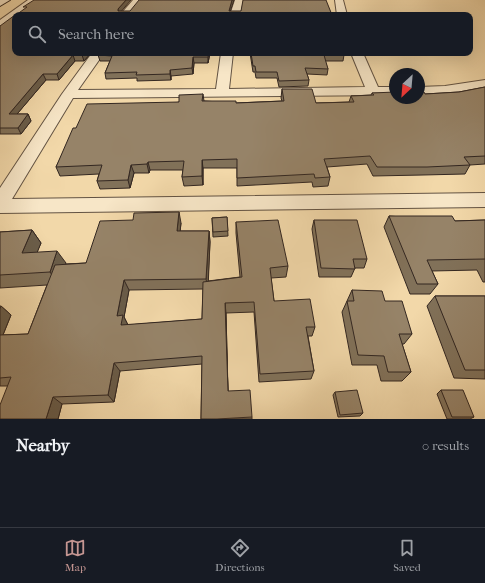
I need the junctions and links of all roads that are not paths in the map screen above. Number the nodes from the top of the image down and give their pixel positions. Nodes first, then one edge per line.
1 (5, 0) edge
2 (34, 0) edge
3 (138, 0) edge
4 (239, 0) edge
5 (339, 0) edge
6 (0, 4) edge
7 (17, 12) edge
8 (128, 12) edge
9 (236, 12) edge
10 (341, 12) edge
11 (12, 16) edge
12 (0, 24) edge
13 (96, 56) edge
14 (227, 56) edge
15 (358, 56) edge
16 (485, 84) edge
17 (373, 91) junction
18 (389, 91) edge
19 (425, 91) edge
20 (222, 92) junction
21 (69, 94) junction
22 (485, 200) edge
23 (0, 204) edge

1 - 6 main road
2 - 7 street
3 - 8 street
4 - 9 street
5 - 10 street
11 - 12 street
13 - 21 street
14 - 20 street
15 - 17 street
16 - 19 street
17 - 18 street
17 - 20 street
20 - 21 street
21 - 23 street
22 - 23 street

